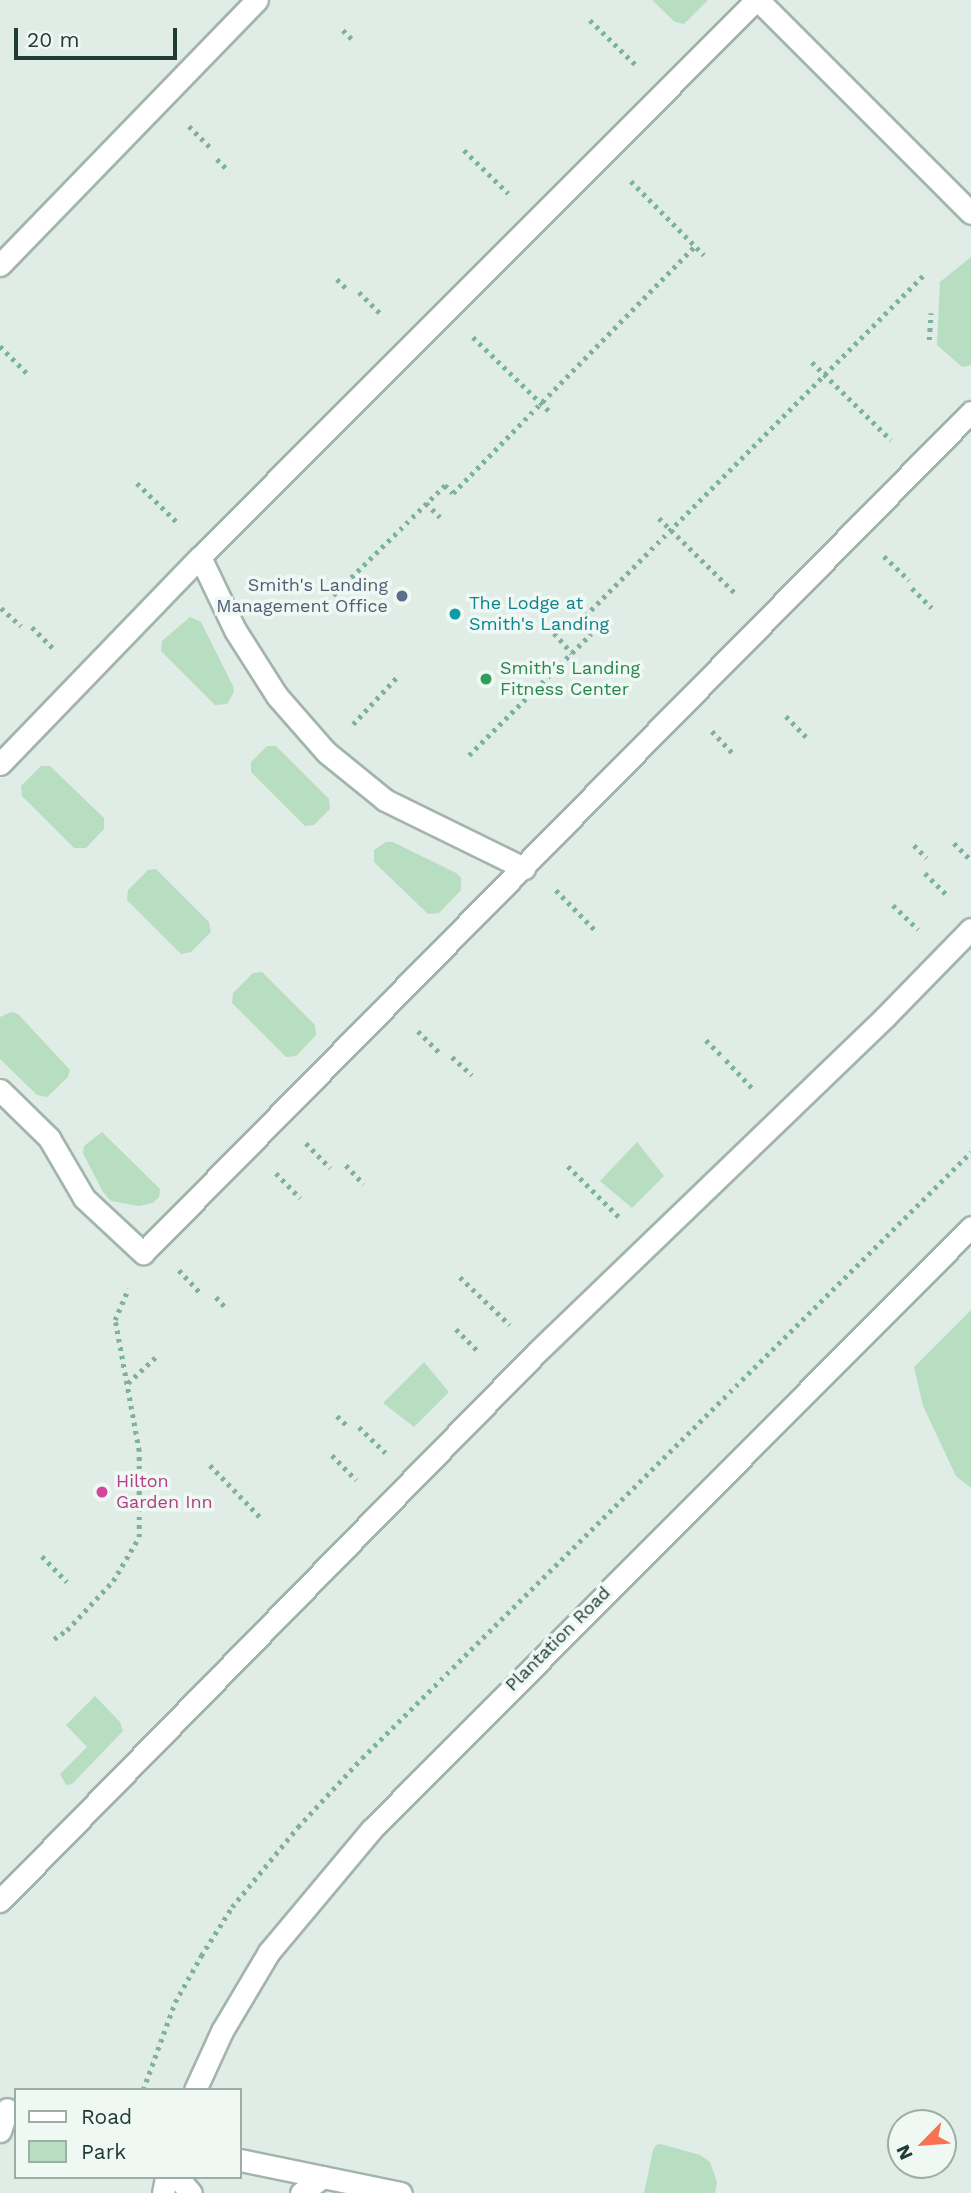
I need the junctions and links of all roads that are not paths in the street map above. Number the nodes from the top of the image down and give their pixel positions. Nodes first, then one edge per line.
1 (257, 0) edge
2 (757, 0) edge
3 (971, 213) edge
4 (0, 265) edge
5 (971, 412) edge
6 (200, 557) junction
7 (0, 764) edge
8 (524, 868) junction
9 (971, 929) edge
10 (0, 1090) edge
11 (971, 1227) edge
12 (0, 1901) edge
13 (196, 2088) edge
14 (8, 2109) edge
15 (0, 2131) edge
16 (242, 2160) edge
17 (323, 2177) junction
18 (179, 2179) edge
19 (191, 2193) edge
20 (301, 2193) edge
21 (401, 2193) edge

1 - 4 street
2 - 3 street
2 - 6 street
5 - 8 street
6 - 7 street
6 - 8 street
8 - 10 street
9 - 12 street
11 - 13 street, Plantation Road
14 - 15 street
16 - 17 street
17 - 20 street
17 - 21 street
18 - 19 street

